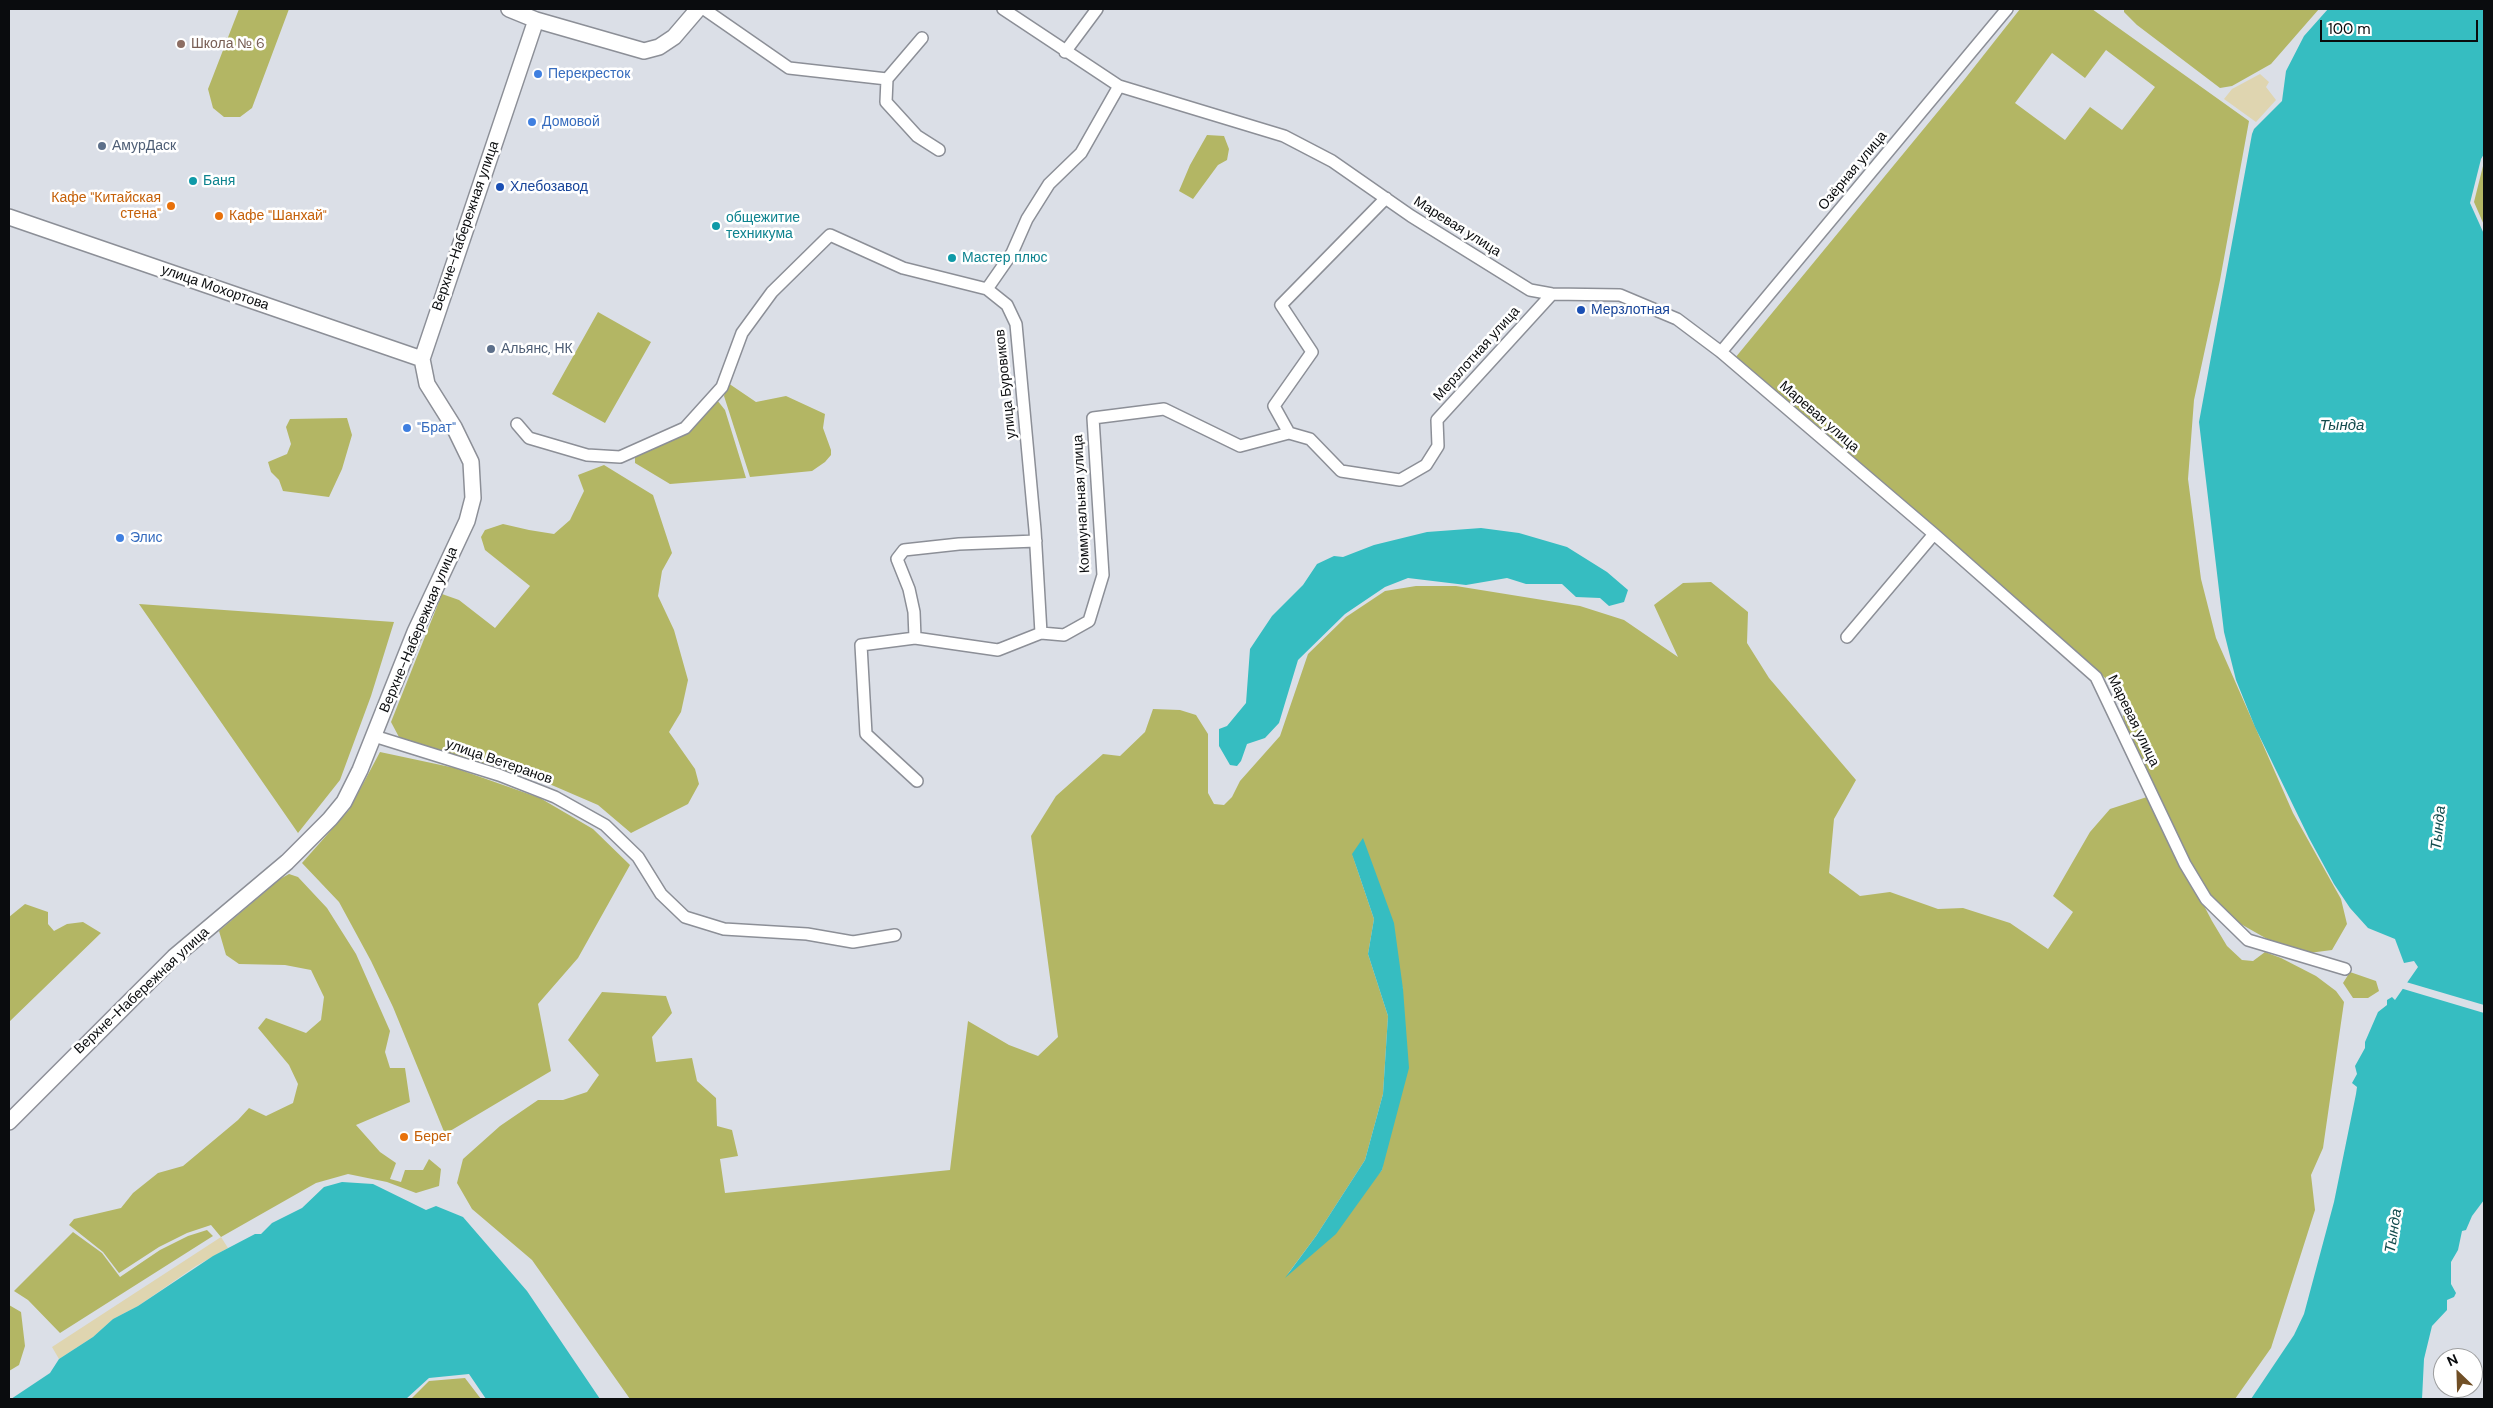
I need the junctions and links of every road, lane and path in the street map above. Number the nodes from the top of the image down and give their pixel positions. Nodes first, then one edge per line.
1 (510, 9) edge
2 (698, 9) edge
3 (704, 9) edge
4 (1003, 9) edge
5 (1097, 9) edge
6 (2007, 9) edge
7 (536, 20) junction
8 (922, 38) dead end
9 (1065, 52) junction
10 (887, 79) junction
11 (1118, 86) junction
12 (939, 150) dead end
13 (1386, 198) junction
14 (9, 217) edge
15 (987, 289) junction
16 (1552, 294) junction
17 (1721, 352) junction
18 (422, 359) junction
19 (517, 424) dead end
20 (1289, 433) junction
21 (1934, 534) junction
22 (1036, 541) junction
23 (1042, 633) junction
24 (1847, 637) dead end
25 (915, 638) junction
26 (374, 736) junction
27 (917, 781) dead end
28 (895, 935) dead end
29 (2345, 969) dead end
30 (9, 1122) edge

1 - 7 street
2 - 7 street
3 - 10 street
4 - 9 street, Маревая улица
5 - 9 street
6 - 17 street, Озёрная улица
7 - 18 street, Верхне-Набережная улица
8 - 10 street
9 - 11 street, Маревая улица
10 - 12 street
11 - 13 street, Маревая улица
11 - 15 street
13 - 16 street, Маревая улица
13 - 20 street
14 - 18 street, улица Мохортова
15 - 19 street, улица Буровиков
15 - 22 street, улица Буровиков
16 - 17 street, Маревая улица
16 - 20 street, Мерзлотная улица
17 - 21 street, Маревая улица
18 - 26 street, Верхне-Набережная улица
20 - 23 street, Коммунальная улица
21 - 24 street
21 - 29 street, Маревая улица
22 - 23 street, улица Буровиков
22 - 25 street
23 - 25 street
25 - 27 street
26 - 28 street, улица Ветеранов
26 - 30 street, Верхне-Набережная улица

